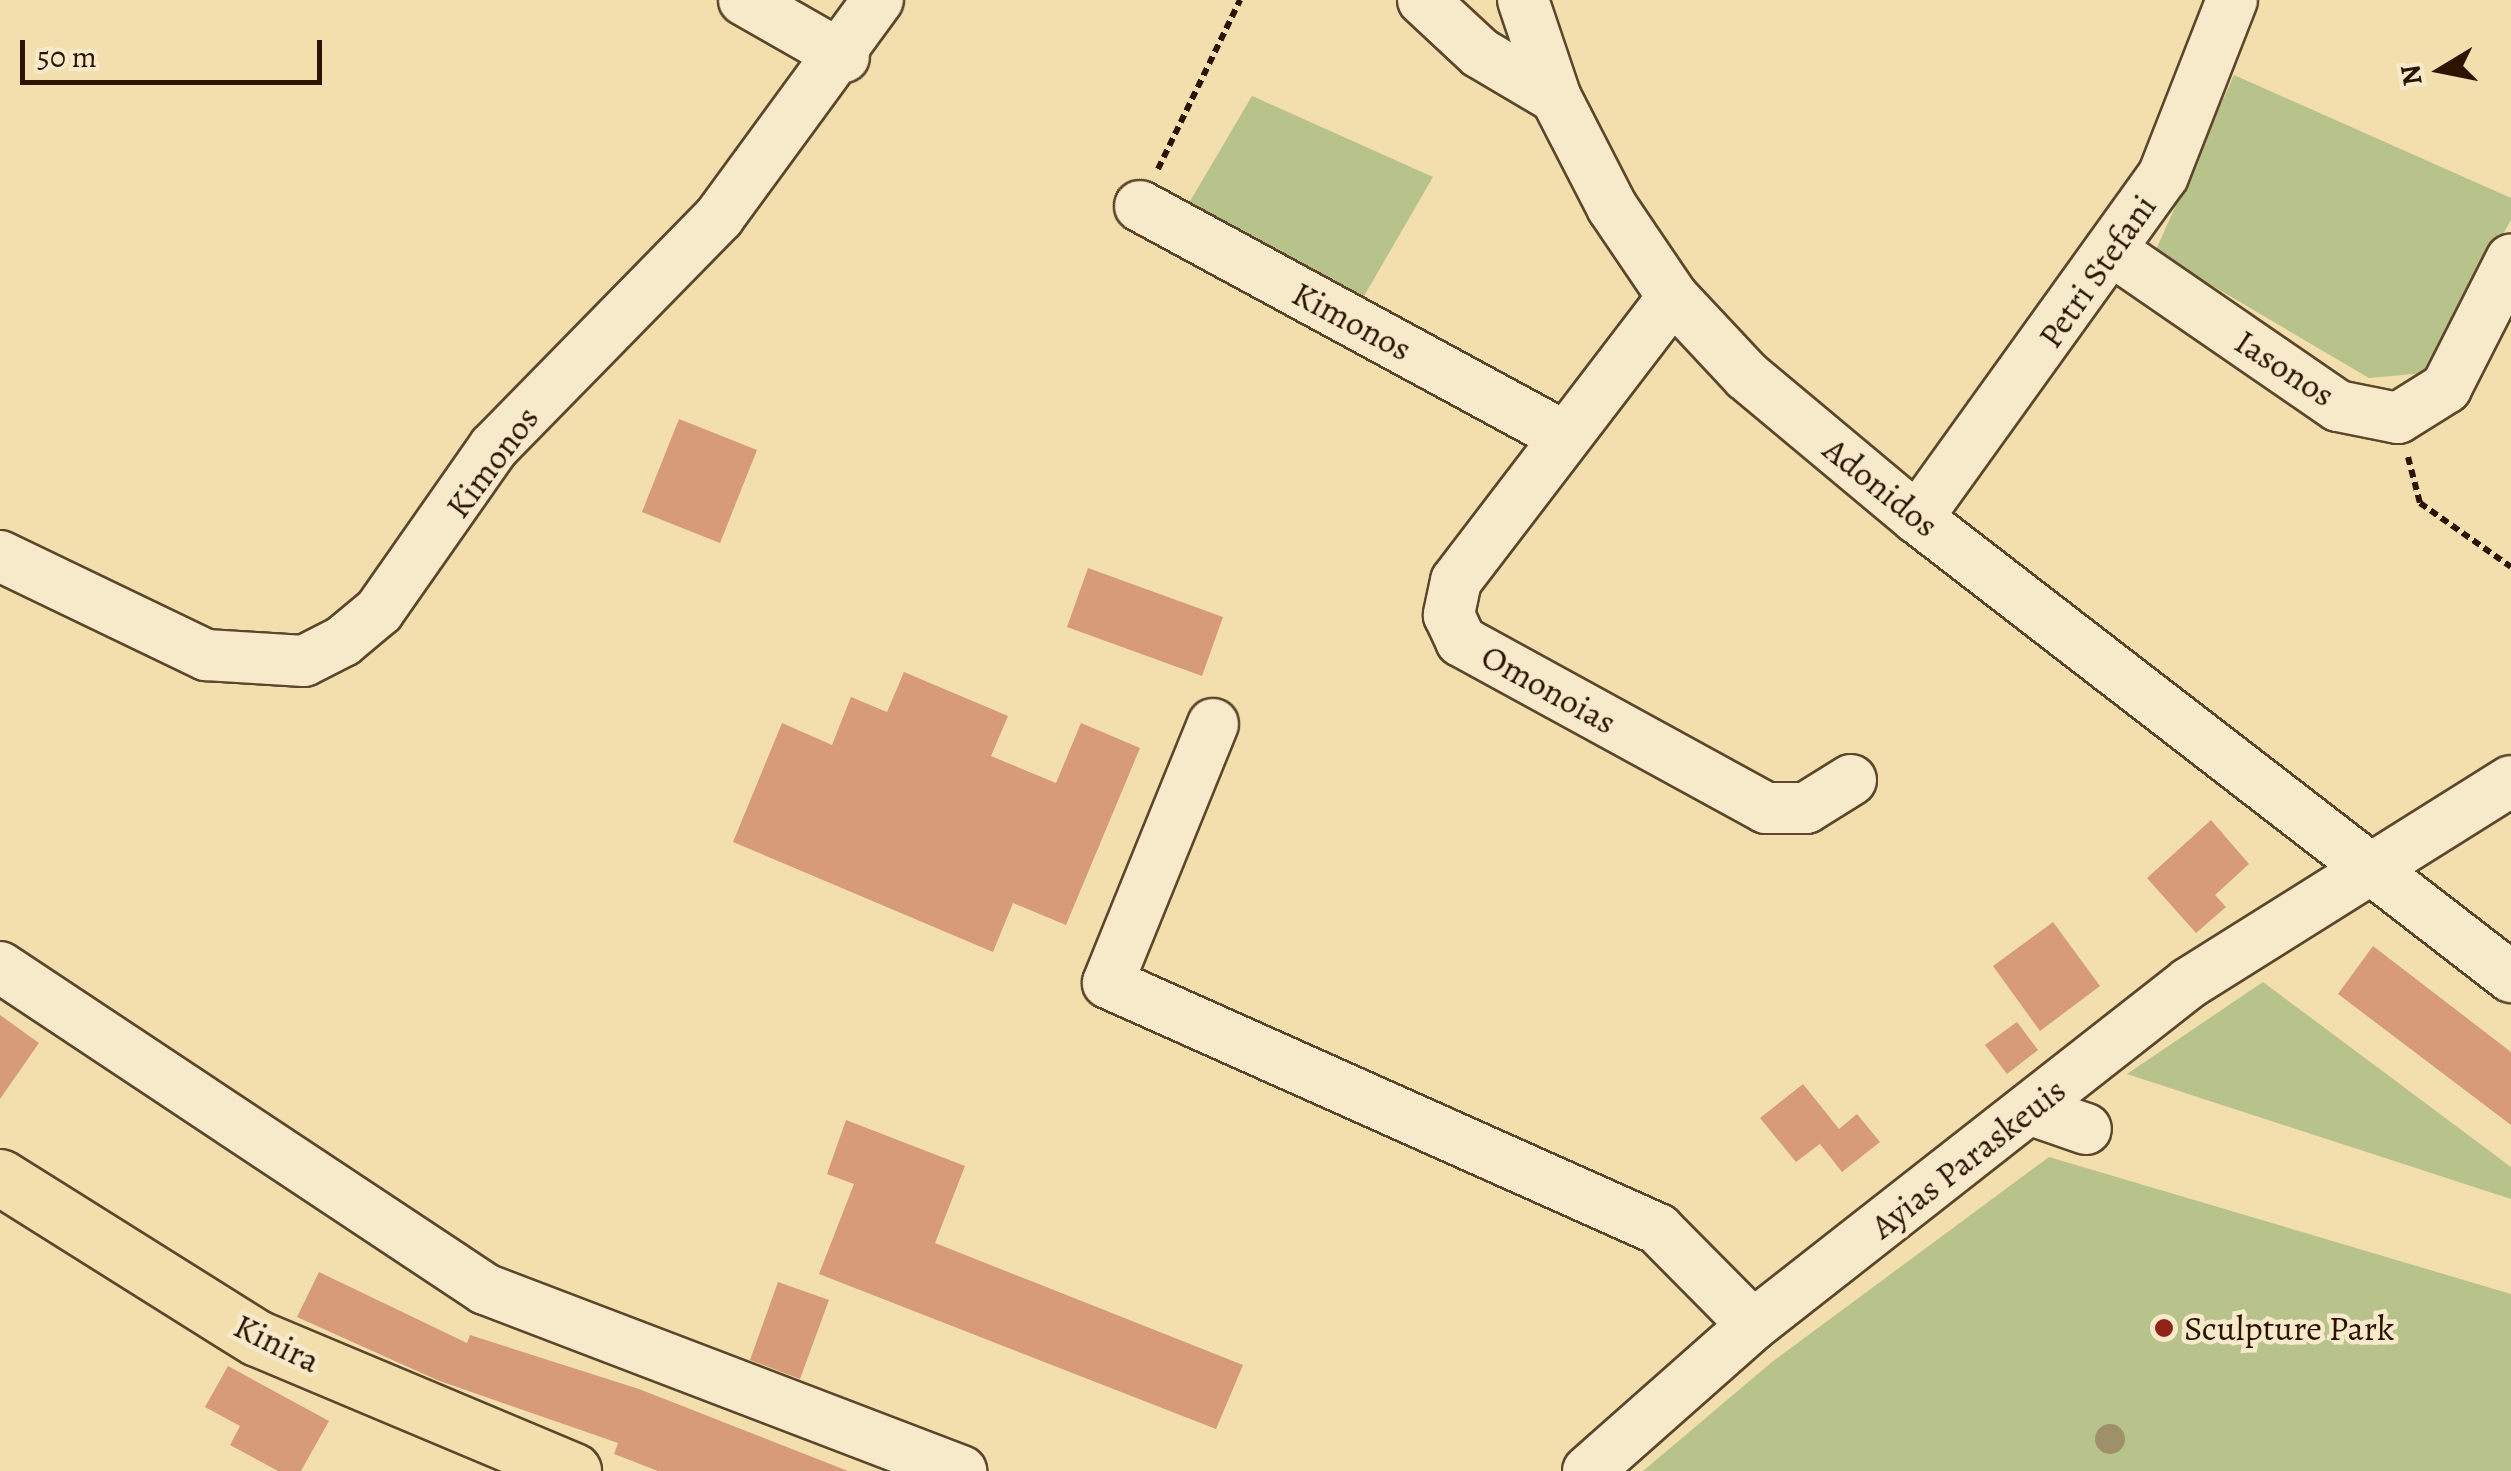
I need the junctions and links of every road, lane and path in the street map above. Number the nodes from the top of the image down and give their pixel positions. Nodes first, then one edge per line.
1 (744, 0) edge
2 (878, 0) edge
3 (1240, 0) edge
4 (1423, 0) edge
5 (1522, 0) edge
6 (2232, 0) edge
7 (844, 56) junction
8 (1556, 98) junction
9 (1140, 206) joint
10 (2114, 252) junction
11 (2511, 260) edge
12 (1674, 297) junction
13 (2398, 418) junction
14 (1564, 436) junction
15 (1917, 518) junction
16 (0, 556) edge
17 (2511, 567) edge
18 (1213, 724) dead end
19 (1852, 780) dead end
20 (2511, 781) edge
21 (2367, 868) junction
22 (0, 967) edge
23 (2511, 978) edge
24 (2030, 1110) junction
25 (2086, 1129) dead end
26 (0, 1177) edge
27 (1753, 1325) junction
28 (573, 1471) edge
29 (961, 1471) edge
30 (1588, 1471) edge

1 - 7 street
2 - 7 street, Kimonos
3 - 9 path
4 - 8 street
5 - 8 street, Adonidos
6 - 10 street, Petri Stefani
7 - 16 street, Kimonos
8 - 12 street, Adonidos
9 - 14 street, Kimonos
10 - 13 street, Iasonos
10 - 15 street, Petri Stefani
11 - 13 street
12 - 14 street, Omonoias
12 - 15 street, Adonidos
13 - 17 path
14 - 19 street, Omonoias
15 - 21 street, Adonidos
18 - 27 street
20 - 21 street, Ayias Paraskeuis
21 - 23 street, Adonidos
21 - 24 street, Ayias Paraskeuis
22 - 29 street
24 - 25 street
24 - 27 street, Ayias Paraskeuis
26 - 28 main road, Kinira
27 - 30 street, Ayias Paraskeuis

